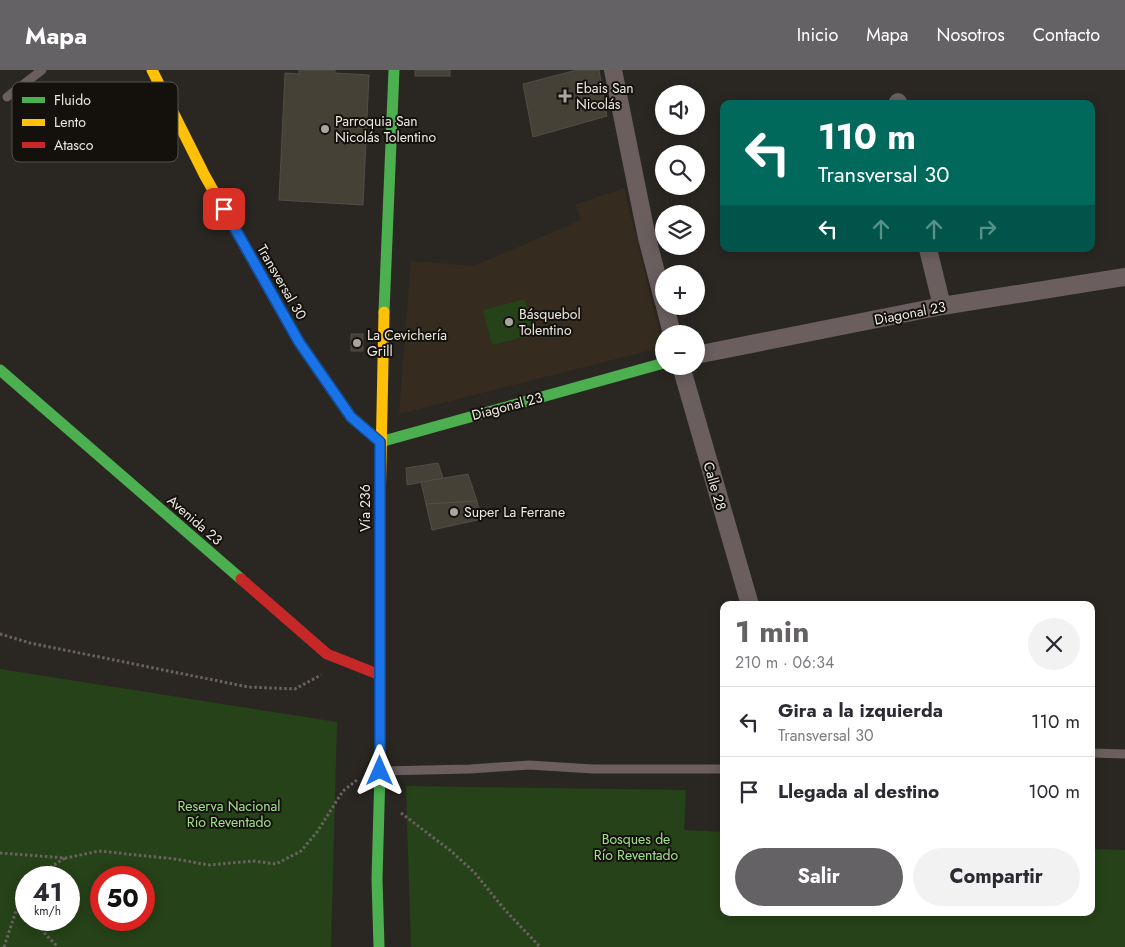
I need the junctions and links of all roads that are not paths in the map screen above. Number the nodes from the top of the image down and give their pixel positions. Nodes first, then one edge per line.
1 (42, 70) edge
2 (152, 70) edge
3 (394, 70) edge
4 (613, 70) edge
5 (26, 82) edge
6 (158, 82) edge
7 (12, 93) edge
8 (7, 97) dead end
9 (178, 122) edge
10 (929, 252) edge
11 (655, 270) edge
12 (1125, 277) edge
13 (942, 306) junction
14 (705, 353) edge
15 (655, 366) edge
16 (0, 370) edge
17 (683, 375) edge
18 (380, 442) junction
19 (749, 601) edge
20 (380, 675) junction
21 (1095, 753) edge
22 (1125, 754) edge
23 (720, 769) edge
24 (380, 771) junction
25 (379, 947) edge

1 - 5 lane
2 - 6 street, Transversal 30
3 - 18 street, Vía 236
4 - 11 street
7 - 8 lane
9 - 18 street, Transversal 30
10 - 13 street
12 - 13 street, Diagonal 23
13 - 14 street, Diagonal 23
15 - 18 street, Diagonal 23
16 - 20 street, Avenida 23
17 - 19 street, Calle 28
18 - 20 street, Vía 236
20 - 24 street, Vía 236
21 - 22 lane
23 - 24 lane
24 - 25 street, Vía 236

